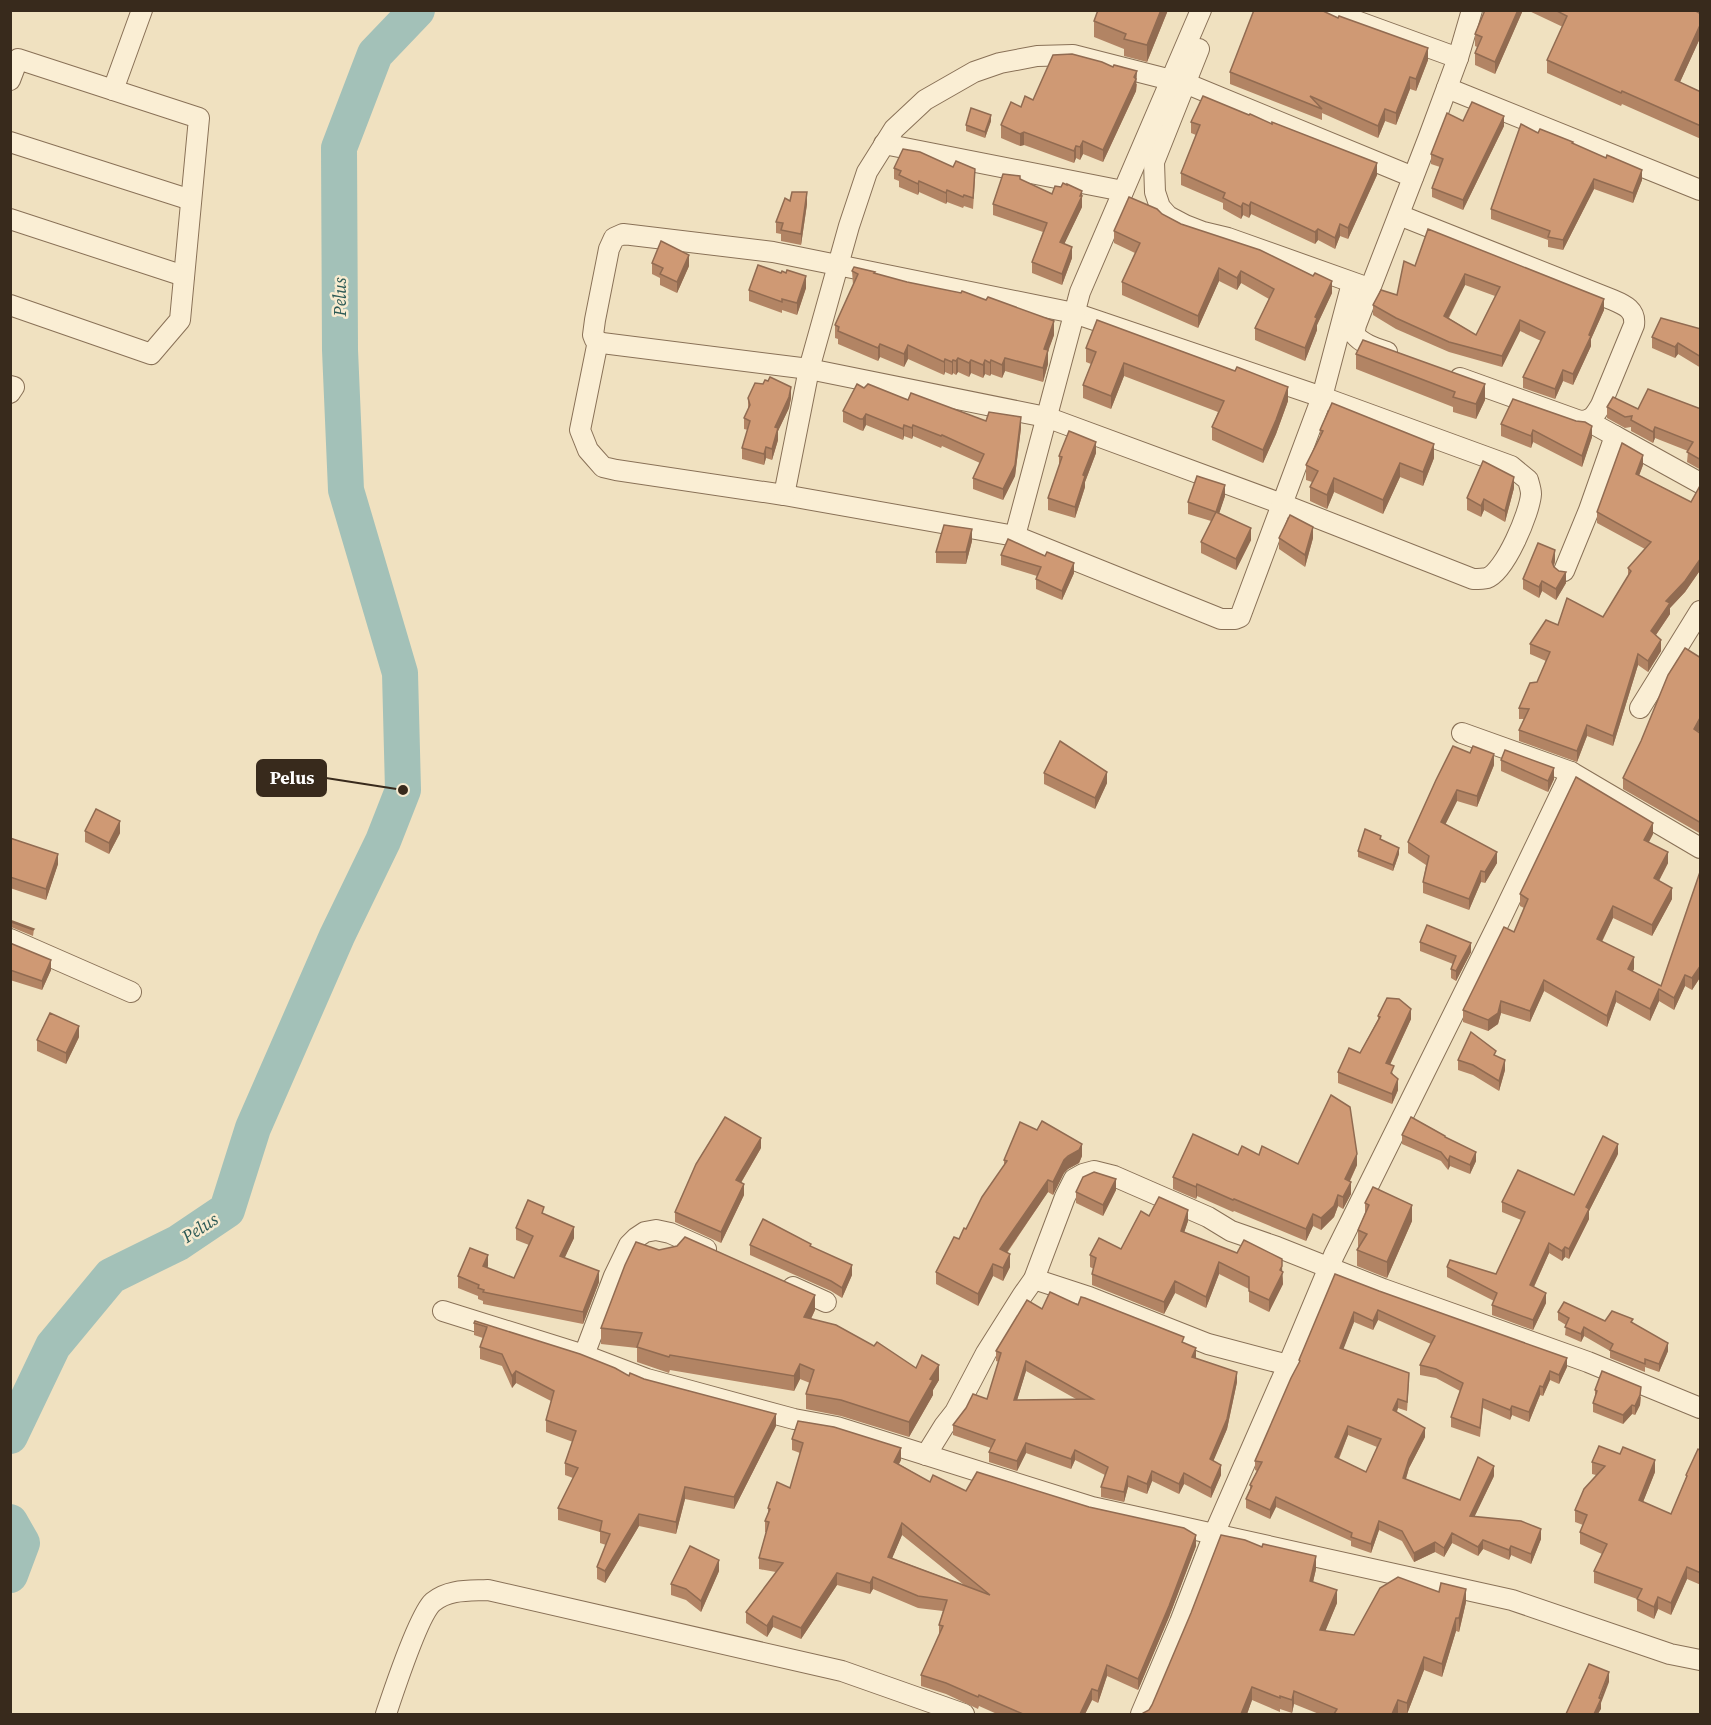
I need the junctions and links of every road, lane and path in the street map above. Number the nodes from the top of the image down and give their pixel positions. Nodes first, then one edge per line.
1 (142, 10) edge
2 (1201, 10) edge
3 (1213, 10) edge
4 (1326, 10) edge
5 (1472, 10) edge
6 (1694, 10) edge
7 (1701, 13) edge
8 (1458, 58) junction
9 (10, 80) edge
10 (1178, 82) junction
11 (1447, 88) junction
12 (113, 90) junction
13 (10, 142) edge
14 (884, 144) junction
15 (1413, 177) junction
16 (1701, 190) edge
17 (1124, 191) junction
18 (191, 200) junction
19 (1399, 215) junction
20 (10, 219) edge
21 (837, 265) junction
22 (184, 276) junction
23 (1352, 283) junction
24 (1371, 289) junction
25 (10, 305) edge
26 (1074, 313) junction
27 (598, 341) junction
28 (1402, 357) edge
29 (809, 369) junction
30 (1447, 373) edge
31 (10, 386) edge
32 (10, 393) edge
33 (1322, 398) junction
34 (1046, 417) junction
35 (1588, 421) junction
36 (1615, 435) junction
37 (1701, 483) edge
38 (784, 495) junction
39 (1282, 504) junction
40 (1015, 536) junction
41 (1564, 572) edge
42 (1701, 611) edge
43 (1640, 708) dead end
44 (1462, 733) dead end
45 (1570, 772) junction
46 (1701, 848) edge
47 (10, 939) edge
48 (131, 992) dead end
49 (722, 1256) edge
50 (1329, 1267) junction
51 (774, 1279) edge
52 (1034, 1279) junction
53 (826, 1302) dead end
54 (443, 1311) dead end
55 (584, 1355) junction
56 (1288, 1365) junction
57 (1701, 1408) edge
58 (926, 1455) junction
59 (1214, 1534) junction
60 (1701, 1660) edge
61 (386, 1714) edge
62 (964, 1714) edge
63 (1141, 1714) edge

1 - 12 street
2 - 10 street
3 - 10 street
4 - 8 street
5 - 8 street
6 - 7 street
8 - 11 street
9 - 12 street
10 - 14 street
10 - 15 street
10 - 17 street
10 - 23 street
11 - 15 street
11 - 16 street
12 - 18 street
13 - 18 street
14 - 17 street
14 - 21 street
15 - 19 street
17 - 26 street
18 - 22 street
19 - 24 street
19 - 35 street
20 - 22 street
21 - 26 street
21 - 27 street
21 - 29 street
22 - 25 street
23 - 24 street
23 - 33 street
24 - 28 street
26 - 33 street
26 - 34 street
27 - 29 street
27 - 38 street
29 - 34 street
29 - 38 street
30 - 35 street
31 - 32 street
33 - 39 street
33 - 39 street
34 - 39 street
34 - 40 street
35 - 36 street
36 - 37 street
36 - 41 street
38 - 40 street
39 - 40 street
42 - 43 street
44 - 45 street
45 - 46 street
45 - 50 street
47 - 48 street
49 - 55 street
50 - 52 street
50 - 56 street
50 - 57 street
51 - 53 street
52 - 56 street
52 - 58 street
54 - 55 street
55 - 58 street
56 - 59 street
58 - 59 street
59 - 60 street
59 - 63 street
61 - 62 street

